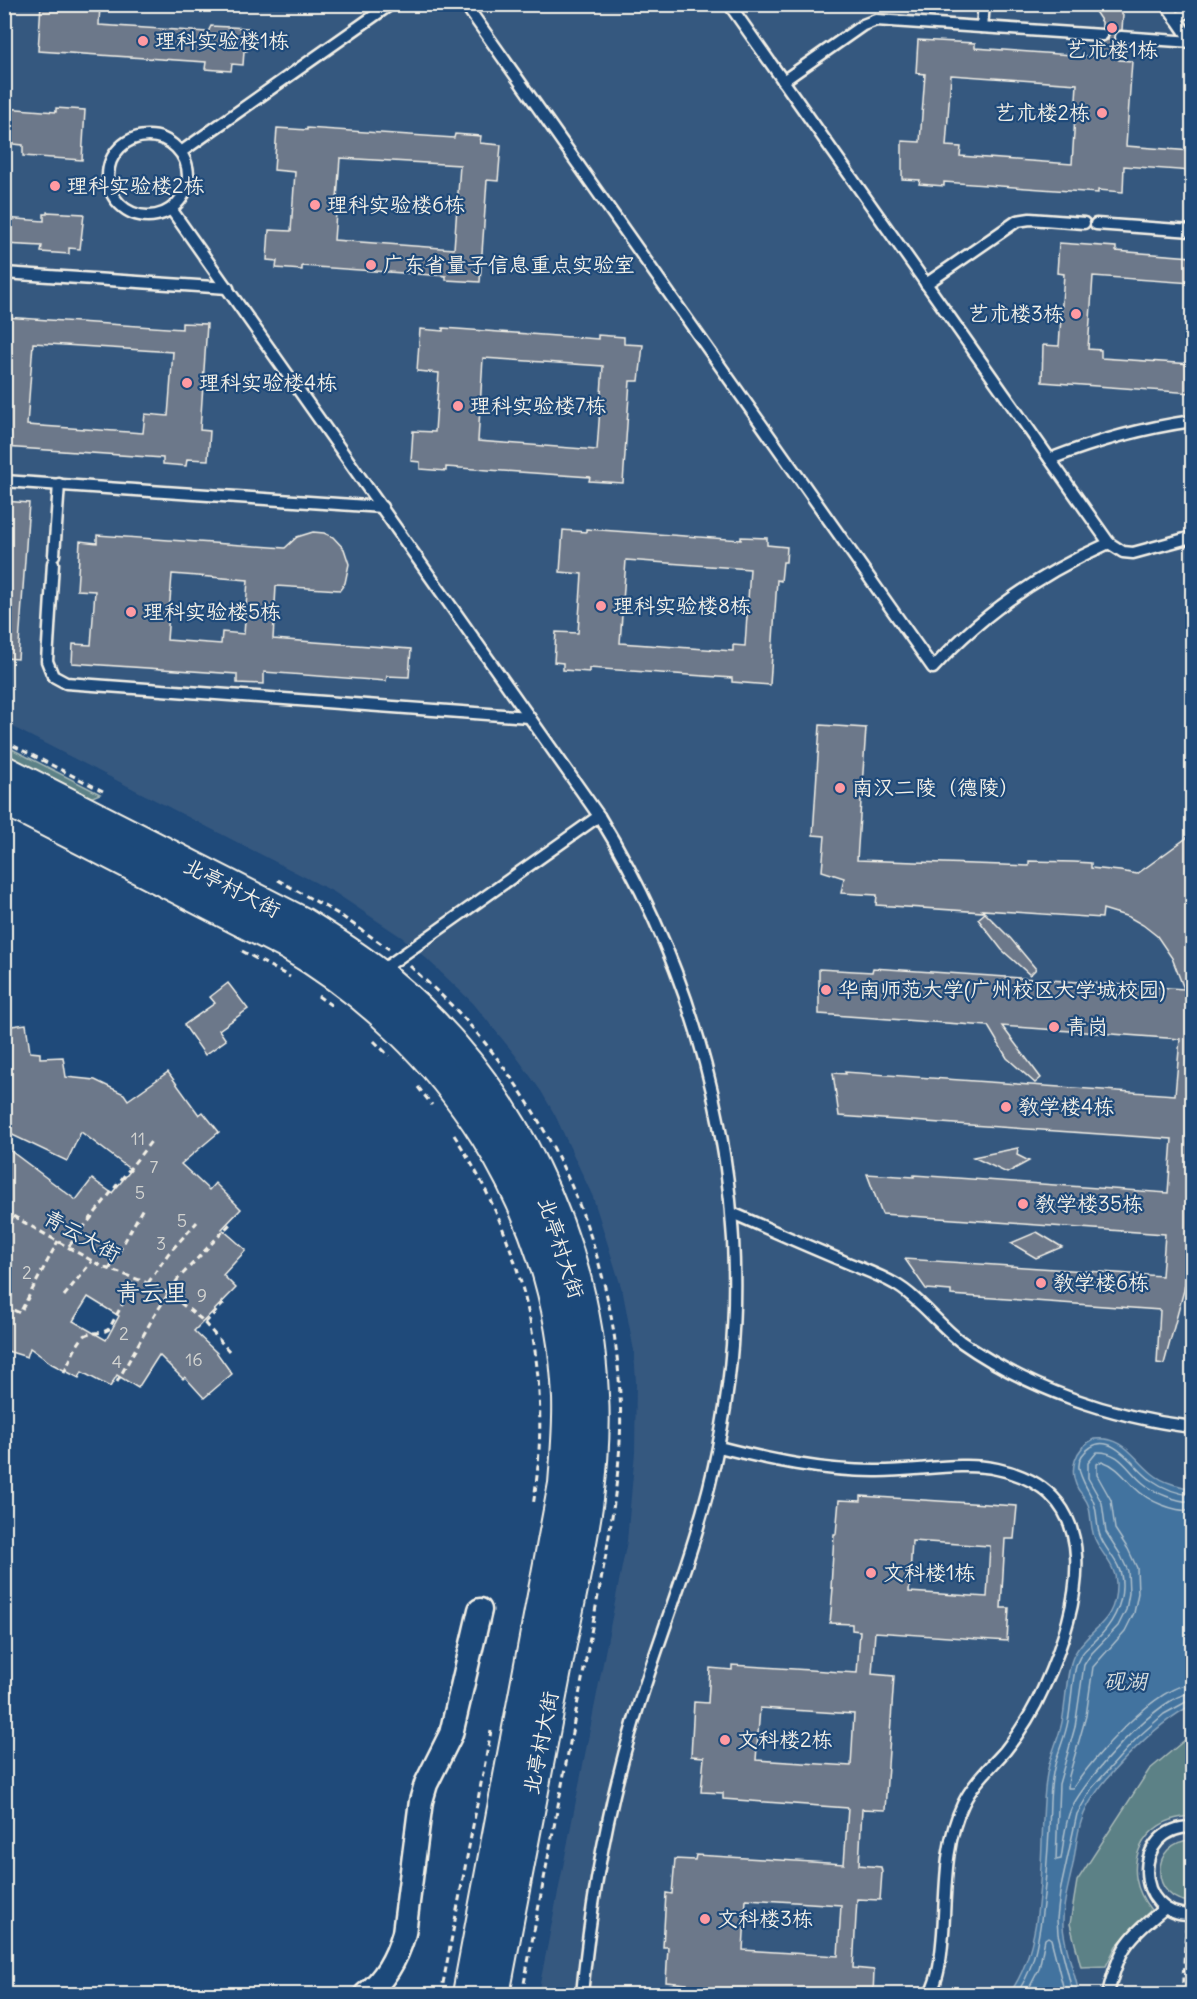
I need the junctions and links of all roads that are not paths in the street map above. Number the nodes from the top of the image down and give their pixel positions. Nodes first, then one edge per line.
1 (391, 4) edge
2 (465, 4) edge
3 (729, 4) edge
4 (984, 4) edge
5 (1166, 4) edge
6 (1192, 8) edge
7 (1176, 19) junction
8 (982, 27) junction
9 (1102, 35) dead end
10 (1121, 37) dead end
11 (783, 81) junction
12 (181, 152) junction
13 (171, 209) junction
14 (1083, 223) dead end
15 (1096, 224) dead end
16 (1192, 231) edge
17 (4, 273) edge
18 (926, 284) junction
19 (228, 288) junction
20 (1192, 421) edge
21 (1050, 459) junction
22 (4, 481) edge
23 (59, 484) junction
24 (382, 507) junction
25 (1192, 537) edge
26 (1109, 543) junction
27 (529, 717) junction
28 (4, 772) edge
29 (4, 798) edge
30 (599, 816) junction
31 (376, 974) junction
32 (732, 1214) junction
33 (1192, 1427) edge
34 (719, 1447) junction
35 (480, 1610) dead end
36 (1192, 1827) edge
37 (1165, 1908) junction
38 (1190, 1915) edge
39 (366, 1995) edge
40 (469, 1995) edge
41 (493, 1995) edge
42 (582, 1995) edge
43 (930, 1995) edge
44 (1108, 1995) edge

1 - 12 lane
2 - 26 lane
3 - 11 lane
4 - 8 lane
5 - 7 lane
6 - 7 lane
7 - 10 lane
8 - 9 lane
8 - 11 lane
11 - 18 lane
12 - 13 lane
12 - 13 lane
13 - 19 lane
14 - 18 lane
15 - 16 lane
17 - 19 lane
18 - 21 lane
19 - 24 lane
20 - 21 lane
21 - 26 lane
22 - 23 lane
23 - 24 lane
23 - 27 lane
24 - 27 lane
25 - 26 lane
27 - 30 lane
28 - 31 main road, 北亭村大街
29 - 40 main road, 北亭村大街
30 - 31 lane
30 - 32 lane
31 - 41 main road, 北亭村大街
32 - 33 lane
32 - 34 lane
34 - 42 lane
34 - 43 lane
35 - 39 street
36 - 37 lane
37 - 38 lane
37 - 44 lane

